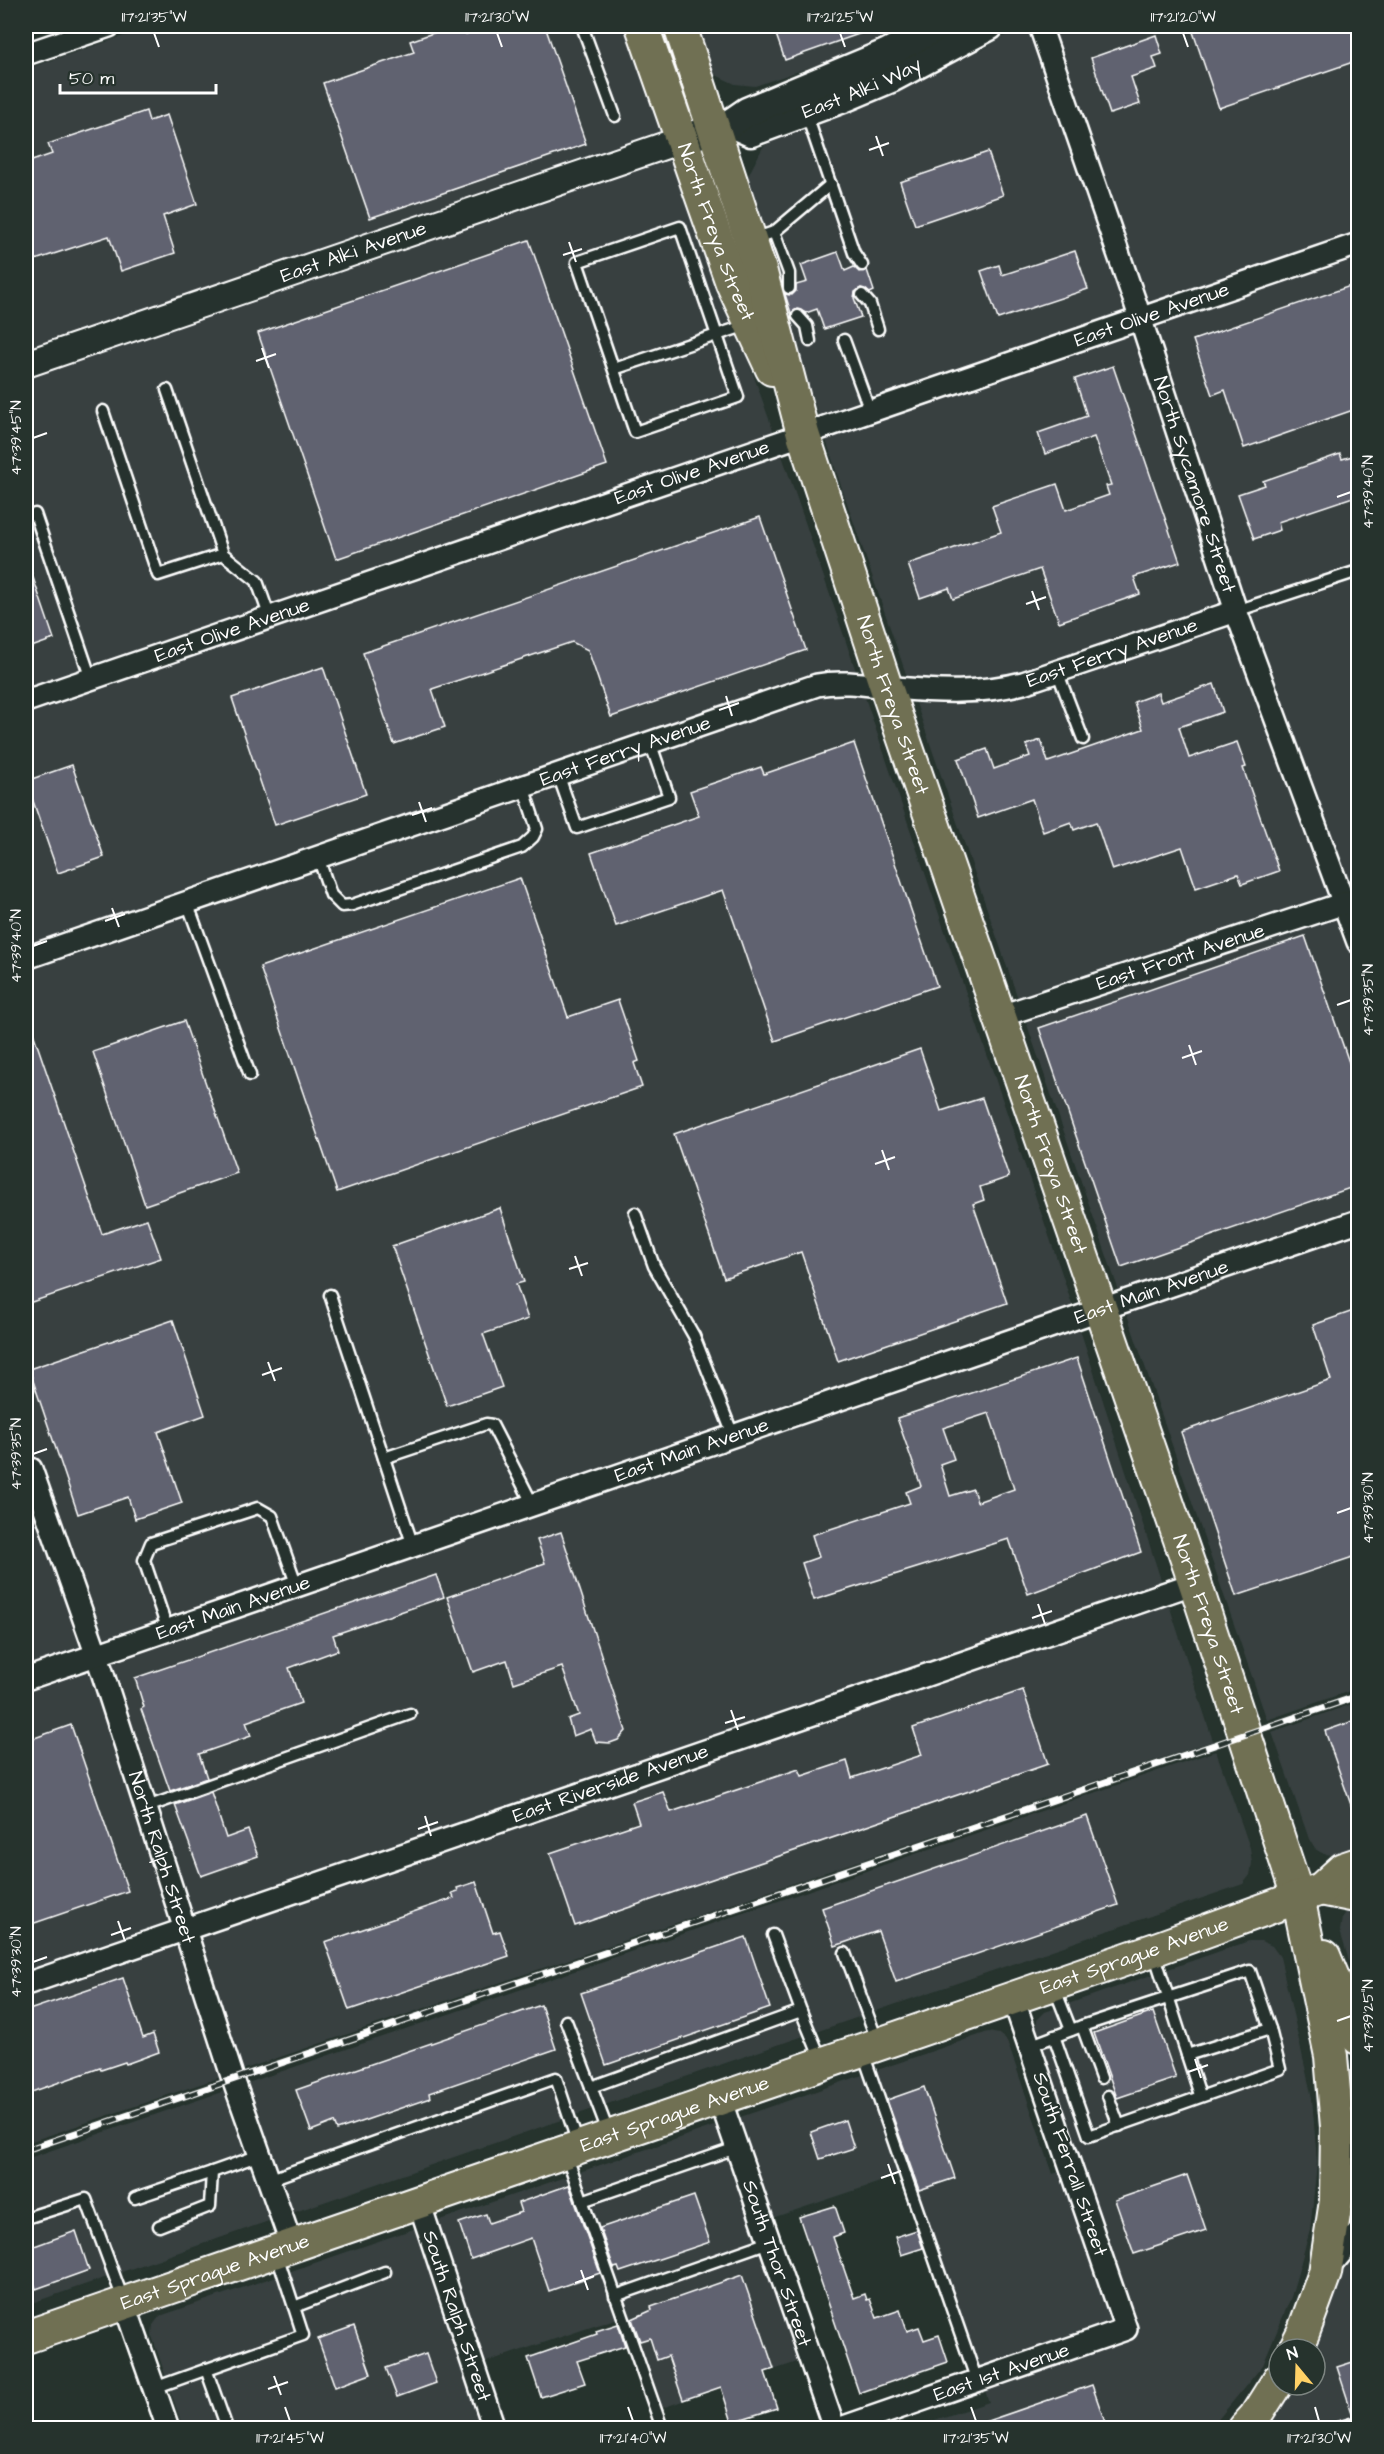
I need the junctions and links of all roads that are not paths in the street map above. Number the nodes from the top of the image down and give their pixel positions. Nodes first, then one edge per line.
1 (109, 26) edge
2 (582, 26) edge
3 (642, 26) edge
4 (680, 26) edge
5 (938, 26) edge
6 (989, 26) edge
7 (1040, 26) edge
8 (26, 54) edge
9 (806, 112) junction
10 (615, 116) dead end
11 (723, 125) junction
12 (681, 140) junction
13 (831, 184) junction
14 (763, 236) junction
15 (1359, 244) edge
16 (857, 266) dead end
17 (794, 286) dead end
18 (868, 297) dead end
19 (803, 314) dead end
20 (1140, 319) junction
21 (750, 324) junction
22 (878, 329) dead end
23 (717, 335) junction
24 (844, 340) dead end
25 (810, 341) dead end
26 (26, 360) edge
27 (614, 369) junction
28 (167, 390) dead end
29 (103, 411) dead end
30 (870, 411) junction
31 (803, 434) junction
32 (26, 517) edge
33 (223, 554) junction
34 (1359, 571) edge
35 (1236, 611) junction
36 (270, 618) junction
37 (1057, 671) junction
38 (91, 679) junction
39 (886, 687) junction
40 (26, 701) edge
41 (1083, 739) dead end
42 (650, 742) junction
43 (558, 774) junction
44 (523, 786) junction
45 (318, 857) junction
46 (1352, 900) edge
47 (187, 902) junction
48 (1359, 942) edge
49 (26, 958) edge
50 (1001, 1016) junction
51 (250, 1075) dead end
52 (635, 1213) dead end
53 (1359, 1221) edge
54 (330, 1295) dead end
55 (1100, 1308) junction
56 (732, 1435) junction
57 (384, 1458) junction
58 (31, 1469) dead end
59 (533, 1505) junction
60 (413, 1546) junction
61 (1195, 1583) junction
62 (297, 1586) junction
63 (168, 1631) junction
64 (97, 1656) junction
65 (26, 1679) edge
66 (410, 1714) dead end
67 (147, 1807) junction
68 (1359, 1864) edge
69 (1359, 1892) edge
70 (1310, 1893) junction
71 (187, 1929) junction
72 (772, 1935) dead end
73 (1153, 1950) junction
74 (845, 1953) dead end
75 (26, 1984) edge
76 (1053, 1984) junction
77 (1014, 1998) junction
78 (1167, 1998) junction
79 (801, 2011) junction
80 (566, 2021) dead end
81 (1082, 2026) junction
82 (1270, 2029) junction
83 (1071, 2030) junction
84 (1054, 2036) junction
85 (1359, 2038) edge
86 (1029, 2046) junction
87 (870, 2047) junction
88 (1187, 2055) junction
89 (823, 2063) junction
90 (1101, 2078) dead end
91 (591, 2087) junction
92 (1108, 2096) dead end
93 (1200, 2096) junction
94 (720, 2099) junction
95 (1119, 2126) junction
96 (1337, 2127) junction
97 (610, 2137) junction
98 (736, 2148) junction
99 (572, 2150) junction
100 (260, 2155) junction
101 (212, 2172) junction
102 (1359, 2176) edge
103 (268, 2180) junction
104 (135, 2198) dead end
105 (582, 2201) junction
106 (419, 2202) junction
107 (26, 2218) edge
108 (159, 2226) dead end
109 (1359, 2233) edge
110 (769, 2242) junction
111 (284, 2248) junction
112 (386, 2272) dead end
113 (1325, 2273) junction
114 (615, 2296) junction
115 (124, 2303) junction
116 (294, 2307) junction
117 (1126, 2329) joint
118 (26, 2337) edge
119 (1301, 2337) edge
120 (206, 2369) junction
121 (977, 2381) junction
122 (154, 2388) junction
123 (1268, 2397) edge
124 (1359, 2422) edge
125 (489, 2427) edge
126 (168, 2428) edge
127 (227, 2428) edge
128 (662, 2428) edge
129 (834, 2428) edge
130 (841, 2428) edge
131 (1245, 2428) edge
132 (1338, 2428) edge

1 - 8 street
2 - 10 lane
3 - 12 main road, North Freya Street
4 - 11 main road, North Freya Street
5 - 11 main road, East Alki Way
6 - 9 main road, East Alki Way
7 - 20 street, North Sycamore Street
9 - 11 main road, East Alki Way
9 - 13 lane
11 - 12 main road, East Alki Way
11 - 14 main road, North Freya Street
12 - 21 main road, North Freya Street
12 - 26 street, East Alki Avenue
13 - 14 lane
13 - 16 lane
14 - 17 lane
14 - 31 main road, North Freya Street
15 - 20 street, East Olive Avenue
18 - 22 lane
19 - 25 lane
20 - 30 street, East Olive Avenue
20 - 35 street, North Sycamore Street
21 - 23 lane
21 - 31 main road, North Freya Street
23 - 27 lane
23 - 27 lane
23 - 27 lane
24 - 30 lane
28 - 33 lane
29 - 33 lane
30 - 31 street, East Olive Avenue
31 - 36 street, East Olive Avenue
31 - 39 main road, North Freya Street
32 - 38 lane
33 - 36 lane
34 - 35 lane
35 - 37 street, East Ferry Avenue
35 - 46 street, North Sycamore Street
36 - 38 street, East Olive Avenue
37 - 39 street, East Ferry Avenue
37 - 41 lane
38 - 40 street, East Olive Avenue
39 - 42 street, East Ferry Avenue
39 - 50 main road, North Freya Street
42 - 43 street, East Ferry Avenue
42 - 43 lane
43 - 44 street, East Ferry Avenue
44 - 45 street, East Ferry Avenue
44 - 45 lane
45 - 47 street, East Ferry Avenue
46 - 48 street, North Sycamore Street
46 - 50 street, East Front Avenue
47 - 49 street, East Ferry Avenue
47 - 51 lane
50 - 55 main road, North Freya Street
52 - 56 lane
53 - 55 street, East Main Avenue
54 - 57 lane
55 - 56 street, East Main Avenue
55 - 61 main road, North Freya Street
56 - 59 street, East Main Avenue
57 - 59 lane
57 - 60 lane
58 - 64 street, North Ralph Street
59 - 60 street, East Main Avenue
60 - 62 street, East Main Avenue
61 - 70 main road, North Freya Street
61 - 71 street, East Riverside Avenue
62 - 63 street, East Main Avenue
62 - 63 lane
63 - 64 street, East Main Avenue
64 - 65 street, East Main Avenue
64 - 67 street, North Ralph Street
66 - 67 lane
67 - 71 street, North Ralph Street
68 - 70 main road, East Sprague Avenue
69 - 70 main road
70 - 73 main road, East Sprague Avenue
70 - 85 main road
70 - 96 main road
71 - 75 street, East Riverside Avenue
71 - 100 street, North Ralph Street
72 - 79 lane
73 - 76 main road, East Sprague Avenue
73 - 78 lane
74 - 87 lane
76 - 77 main road, East Sprague Avenue
76 - 83 lane
77 - 86 street, South Ferrall Street
77 - 87 main road, East Sprague Avenue
78 - 81 lane
78 - 82 lane
78 - 88 lane
79 - 89 lane
79 - 91 lane
80 - 91 lane
81 - 83 lane
81 - 90 lane
82 - 88 lane
82 - 93 lane
83 - 84 lane
84 - 86 lane
84 - 95 lane
86 - 117 street, South Ferrall Street
87 - 89 main road, East Sprague Avenue
87 - 121 lane
88 - 93 lane
89 - 94 main road, East Sprague Avenue
91 - 97 lane
92 - 95 lane
93 - 95 lane
94 - 97 main road, East Sprague Avenue
94 - 98 street, South Thor Street
96 - 102 street
96 - 113 main road
97 - 99 main road, East Sprague Avenue
98 - 105 lane
98 - 110 street, South Thor Street
99 - 103 lane
99 - 105 lane
99 - 106 main road, East Sprague Avenue
100 - 101 lane
100 - 103 street, North Ralph Street
101 - 104 lane
101 - 108 lane
103 - 111 street, North Ralph Street
105 - 114 lane
106 - 111 main road, East Sprague Avenue
106 - 125 street, South Ralph Street
107 - 115 lane
109 - 113 street
110 - 114 lane
110 - 129 street, South Thor Street
111 - 115 main road, East Sprague Avenue
111 - 116 lane
112 - 116 lane
113 - 119 main road
114 - 128 lane
115 - 118 main road, East Sprague Avenue
115 - 122 street
116 - 120 lane
117 - 121 street, East 1st Avenue
120 - 122 lane
120 - 127 lane
121 - 130 street, East 1st Avenue
122 - 126 street
123 - 131 main road
124 - 132 lane

